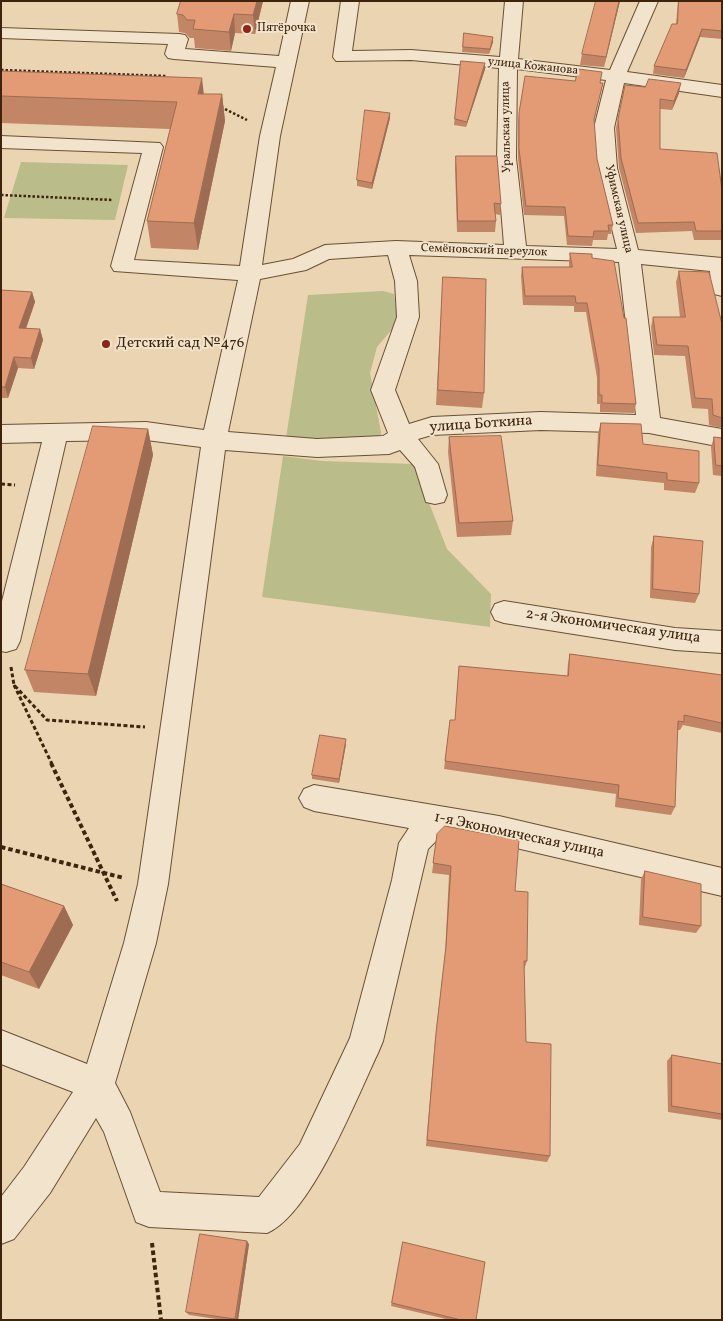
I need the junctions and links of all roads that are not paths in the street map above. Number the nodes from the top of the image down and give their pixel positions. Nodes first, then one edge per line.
1 (300, 1) edge
2 (350, 1) edge
3 (514, 1) edge
4 (649, 1) edge
5 (1, 33) edge
6 (286, 62) junction
7 (506, 64) junction
8 (616, 76) junction
9 (722, 91) edge
10 (1, 142) edge
11 (396, 248) junction
12 (516, 252) junction
13 (629, 256) junction
14 (721, 265) edge
15 (250, 274) junction
16 (722, 289) edge
17 (649, 424) junction
18 (56, 433) junction
19 (1, 434) edge
20 (401, 435) junction
21 (722, 438) edge
22 (214, 440) junction
23 (434, 495) dead end
24 (504, 612) dead end
25 (6, 641) road end
26 (722, 642) edge
27 (314, 798) dead end
28 (439, 818) junction
29 (722, 882) edge
30 (1, 1047) edge
31 (97, 1085) junction
32 (1, 1226) edge

1 - 6 street
2 - 7 street, улица Кожанова
3 - 7 street, Уральская улица
4 - 8 street, Уфимская улица
5 - 6 street
6 - 15 street
7 - 8 street, улица Кожанова
7 - 12 street, Уральская улица
8 - 9 street, улица Кожанова
8 - 13 street, Уфимская улица
10 - 15 street, Семёновский переулок
11 - 12 street, Семёновский переулок
11 - 15 street, Семёновский переулок
11 - 20 street
12 - 13 street, Семёновский переулок
13 - 14 street, Семёновский переулок
13 - 17 street, Уфимская улица
14 - 16 street
15 - 22 street
17 - 20 street, улица Боткина
17 - 21 street, улица Боткина
18 - 19 street, улица Боткина
18 - 22 street, улица Боткина
18 - 25 street
20 - 22 street, улица Боткина
20 - 23 street
22 - 31 street
24 - 26 street, 2-я Экономическая улица
27 - 28 street, 1-я Экономическая улица
28 - 29 street, 1-я Экономическая улица
28 - 31 street
30 - 31 street
31 - 32 street

